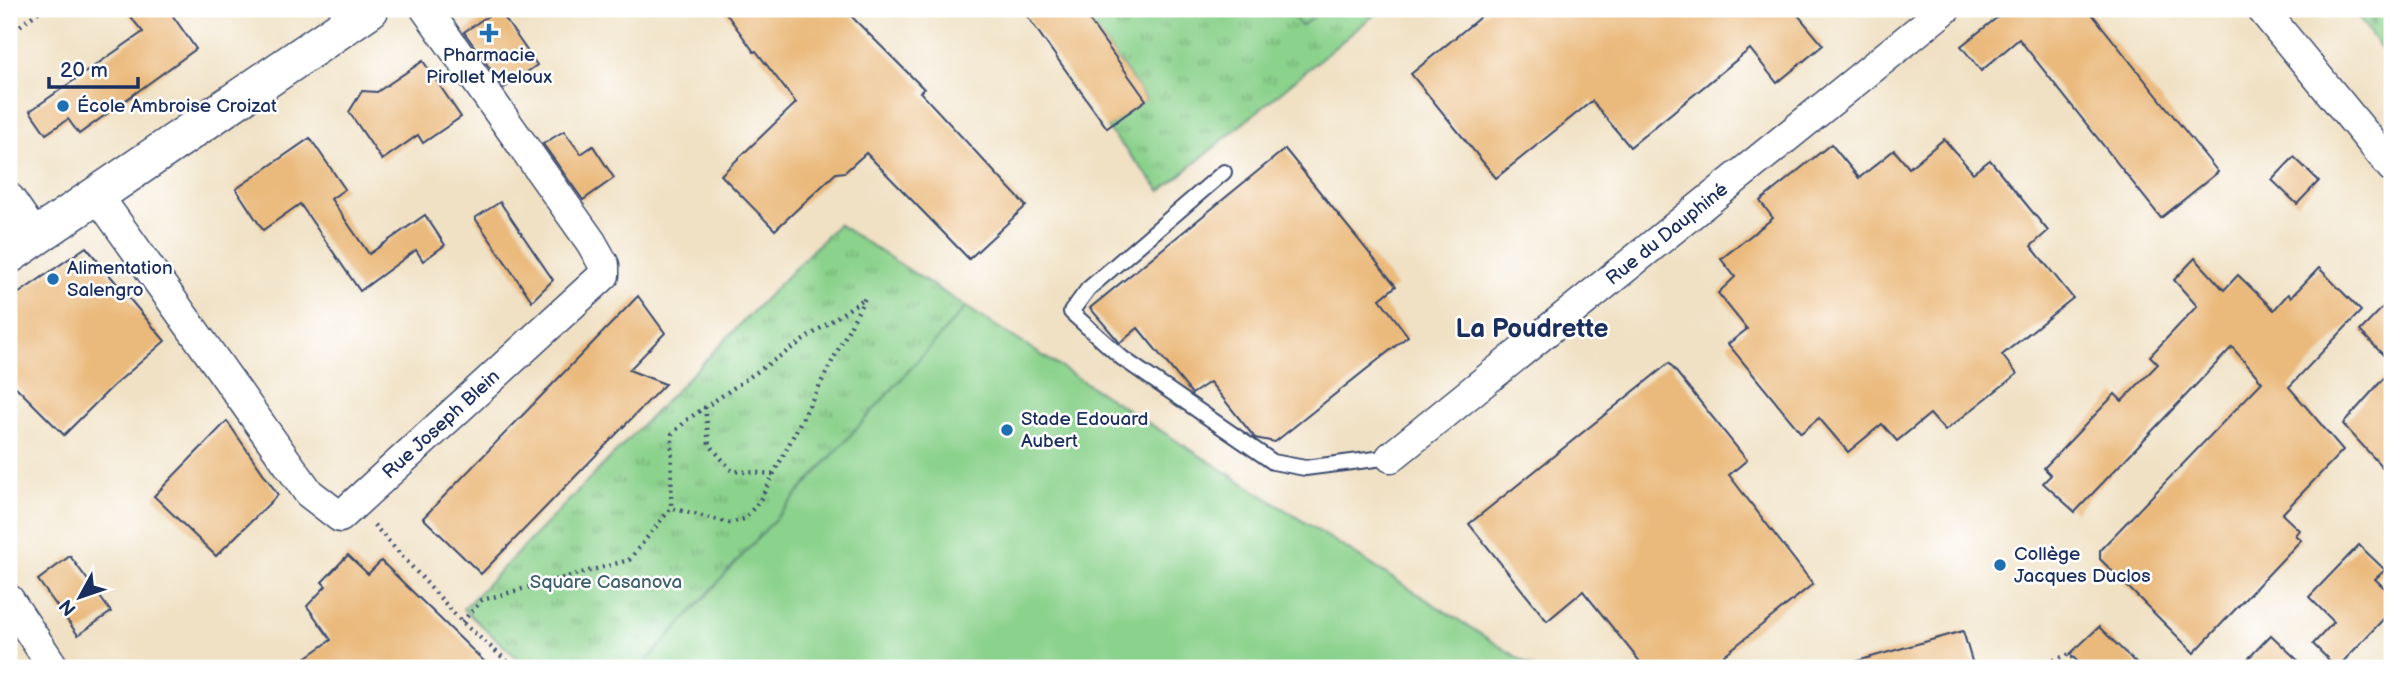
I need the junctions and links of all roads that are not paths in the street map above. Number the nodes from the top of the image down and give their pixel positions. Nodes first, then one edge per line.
1 (370, 9) edge
2 (426, 9) edge
3 (1945, 9) edge
4 (2262, 9) edge
5 (2392, 167) edge
6 (1224, 172) dead end
7 (97, 195) junction
8 (9, 198) edge
9 (22, 246) edge
10 (1391, 457) joint
11 (9, 600) edge
12 (54, 668) edge

1 - 7 street
2 - 7 street, Rue Joseph Blein
3 - 10 street, Rue du Dauphiné
4 - 5 street
6 - 10 lane
7 - 9 street
8 - 9 street
11 - 12 street

